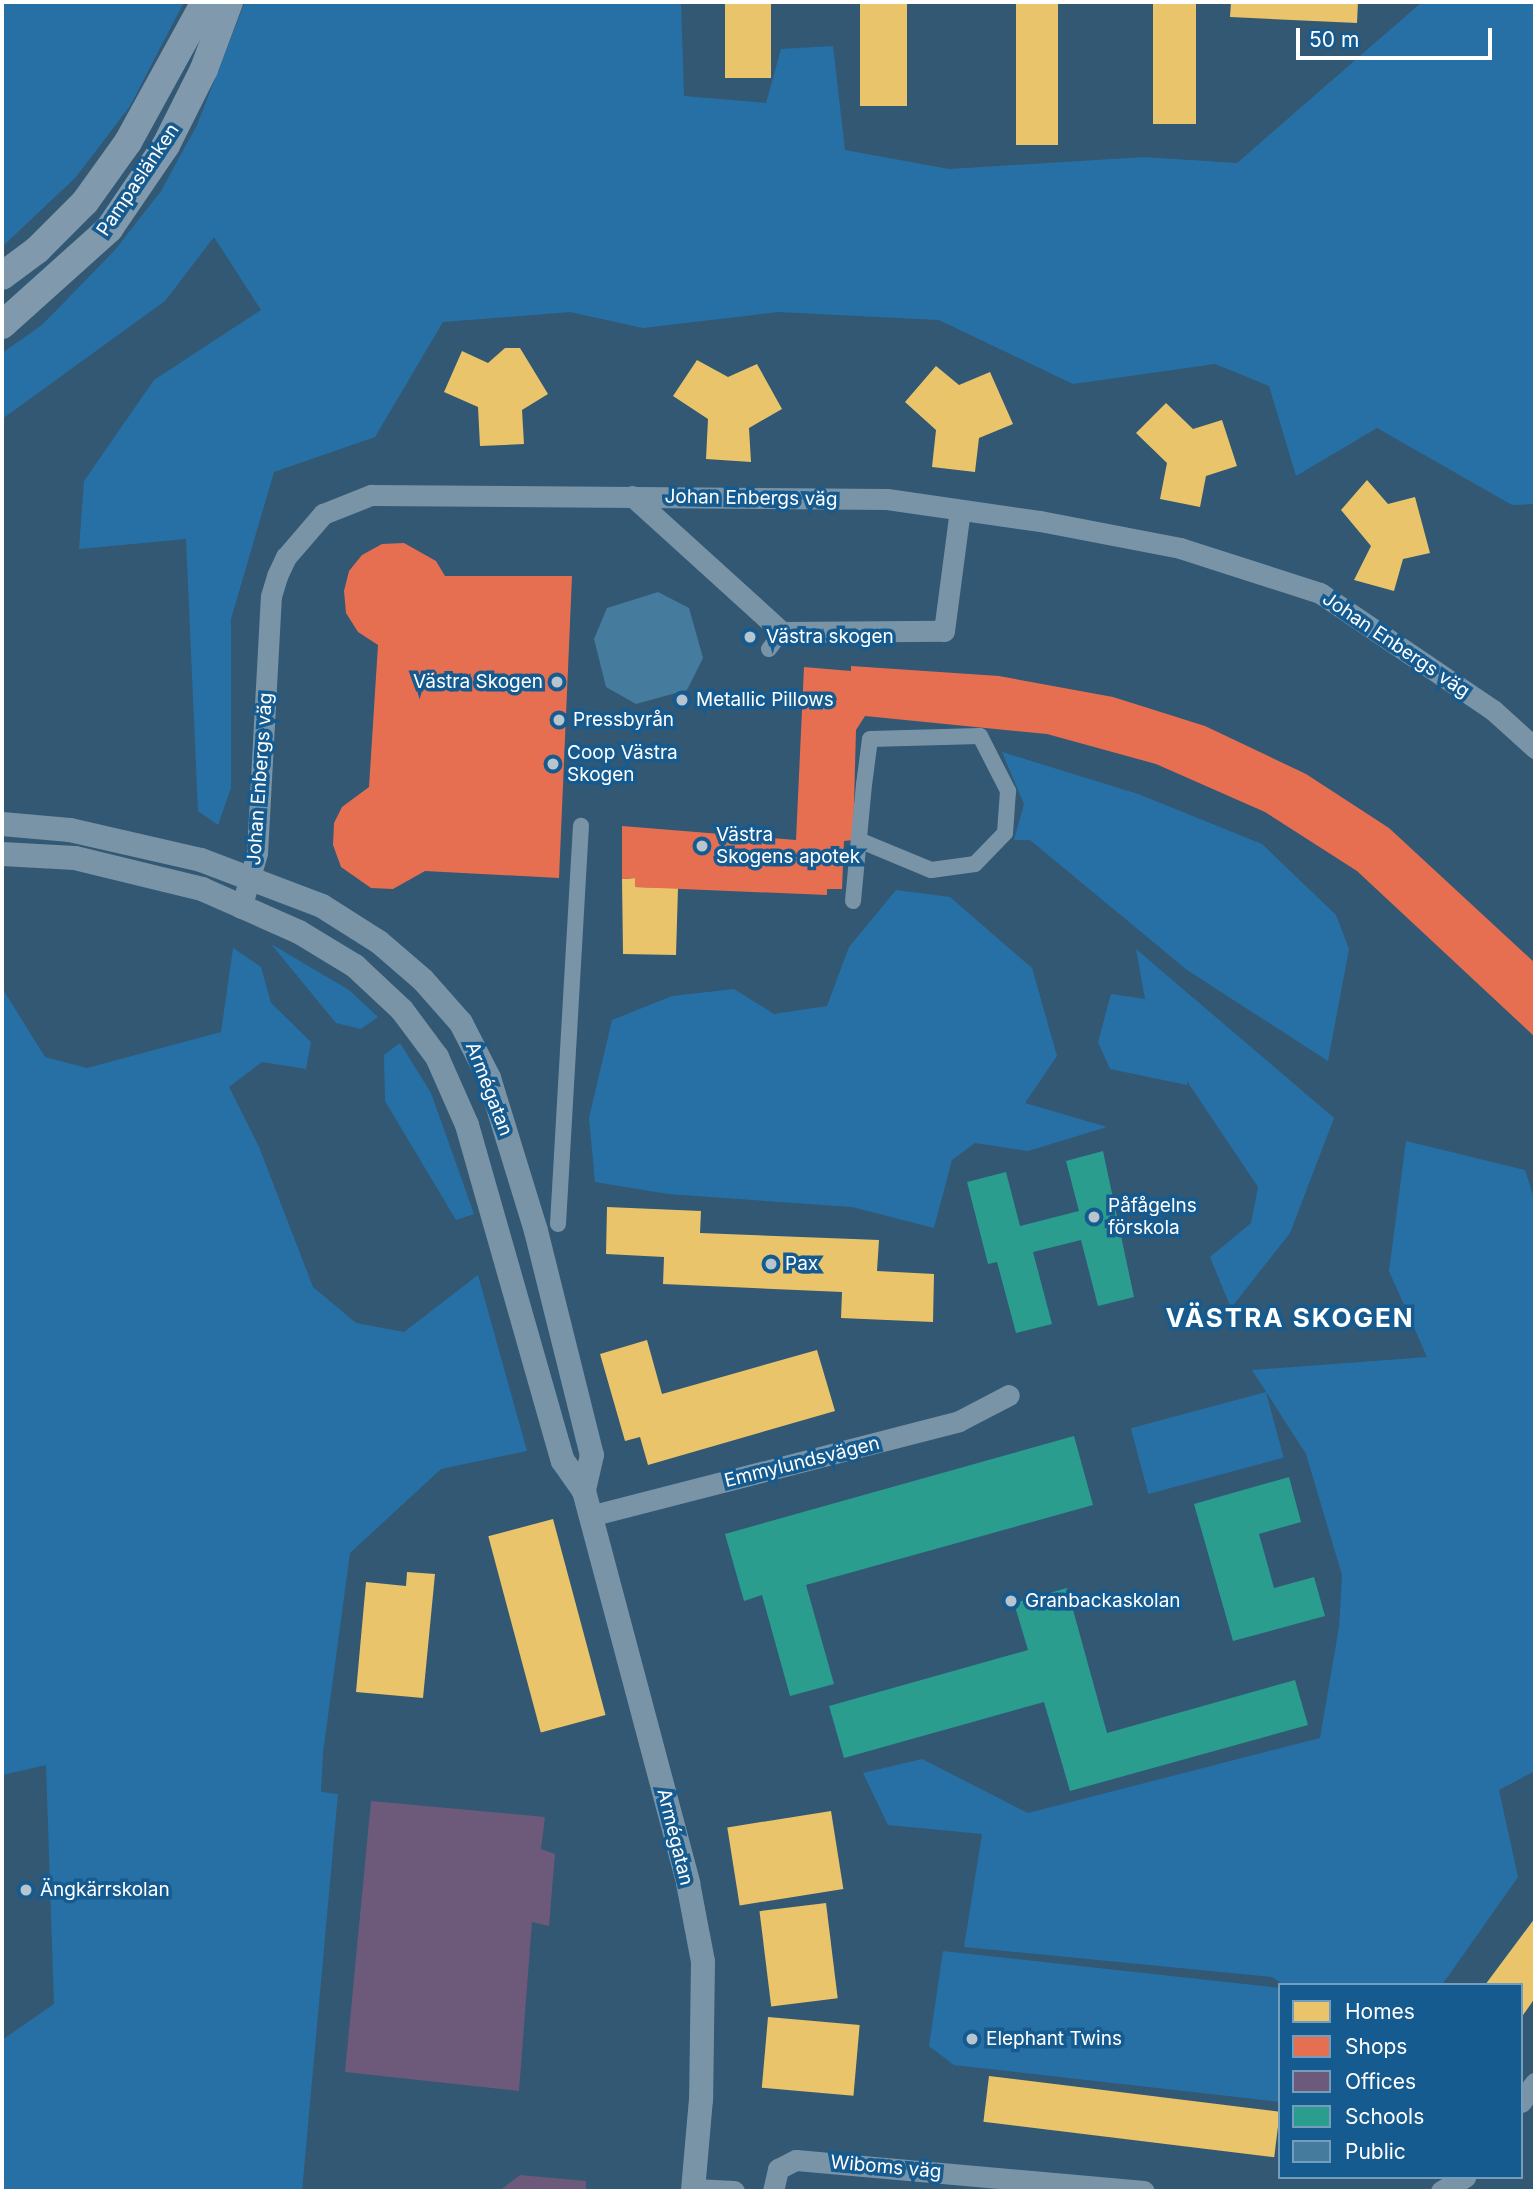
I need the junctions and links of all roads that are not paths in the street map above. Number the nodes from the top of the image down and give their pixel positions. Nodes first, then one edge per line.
1 (205, 2) edge
2 (229, 2) edge
3 (2, 276) edge
4 (2, 325) edge
5 (632, 496) junction
6 (961, 510) junction
7 (782, 632) junction
8 (769, 649) dead end
9 (1535, 748) edge
10 (2, 824) edge
11 (581, 826) dead end
12 (859, 840) junction
13 (2, 854) edge
14 (252, 880) junction
15 (853, 901) dead end
16 (241, 908) junction
17 (558, 1224) dead end
18 (1009, 1395) dead end
19 (584, 1491) junction
20 (590, 1516) junction
21 (1535, 2083) edge
22 (1523, 2099) edge
23 (693, 2190) edge
24 (734, 2191) edge
25 (773, 2191) edge
26 (1144, 2191) edge

1 - 3 main road, Pampaslänken
2 - 4 main road, Pampaslänken
5 - 6 street, Johan Enbergs väg
5 - 7 street
5 - 14 street, Johan Enbergs väg
6 - 7 street
6 - 9 street, Johan Enbergs väg
7 - 8 street
10 - 14 street, Armégatan
11 - 17 street
12 - 12 street
12 - 15 street
13 - 16 street, Armégatan
14 - 16 street, Johan Enbergs väg
14 - 19 street, Armégatan
16 - 19 street, Armégatan
18 - 20 street, Emmylundsvägen
19 - 20 street, Armégatan
20 - 23 street, Armégatan
21 - 22 street
23 - 24 street
25 - 26 street, Wiboms väg

